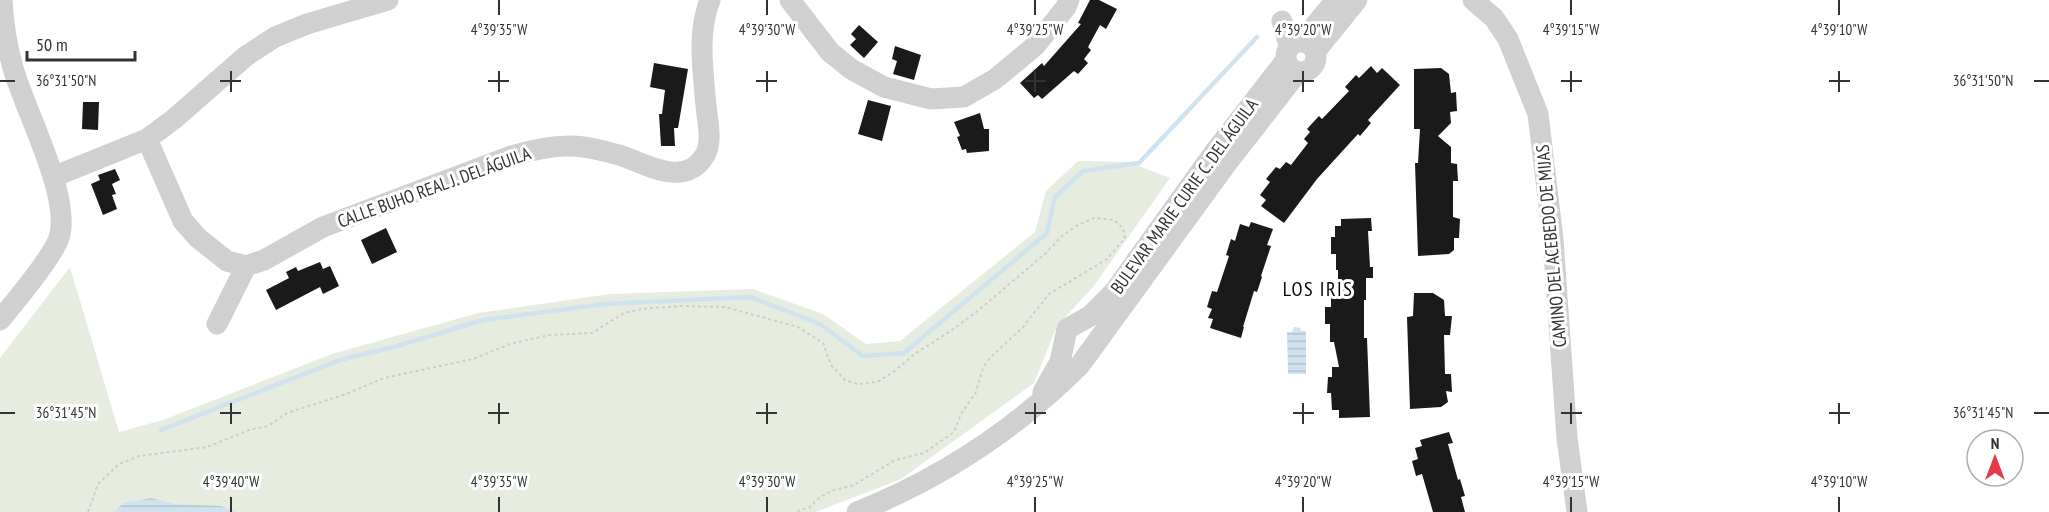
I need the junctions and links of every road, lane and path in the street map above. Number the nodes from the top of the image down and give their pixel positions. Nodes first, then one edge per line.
1 (2, 0) edge
2 (388, 0) edge
3 (710, 0) edge
4 (790, 0) edge
5 (1069, 0) edge
6 (1336, 0) edge
7 (1357, 0) edge
8 (1473, 0) edge
9 (1282, 21) dead end
10 (1298, 54) junction
11 (147, 139) junction
12 (53, 177) junction
13 (246, 266) junction
14 (0, 320) edge
15 (217, 324) dead end
16 (1070, 330) junction
17 (1094, 346) junction
18 (1037, 403) junction
19 (88, 512) edge
20 (795, 512) edge
21 (857, 512) edge
22 (1577, 512) edge

1 - 12 street
2 - 11 street
3 - 13 street, CALLE BUHO REAL J. DEL ÁGUILA
4 - 5 street
6 - 10 street
7 - 10 street
8 - 22 street, CAMINO DEL ACEBEDO DE MIJAS
9 - 10 street
10 - 16 street, BULEVAR MARIE CURIE C. DEL ÁGUILA
10 - 17 street, BULEVAR MARIE CURIE C. DEL ÁGUILA
11 - 12 street
11 - 13 street
12 - 14 street
13 - 15 street
16 - 17 street
16 - 18 street, BULEVAR MARIE CURIE C. DEL ÁGUILA
17 - 18 street, BULEVAR MARIE CURIE C. DEL ÁGUILA
18 - 21 street, BULEVAR MARIE CURIE C. DEL ÁGUILA
19 - 20 path

